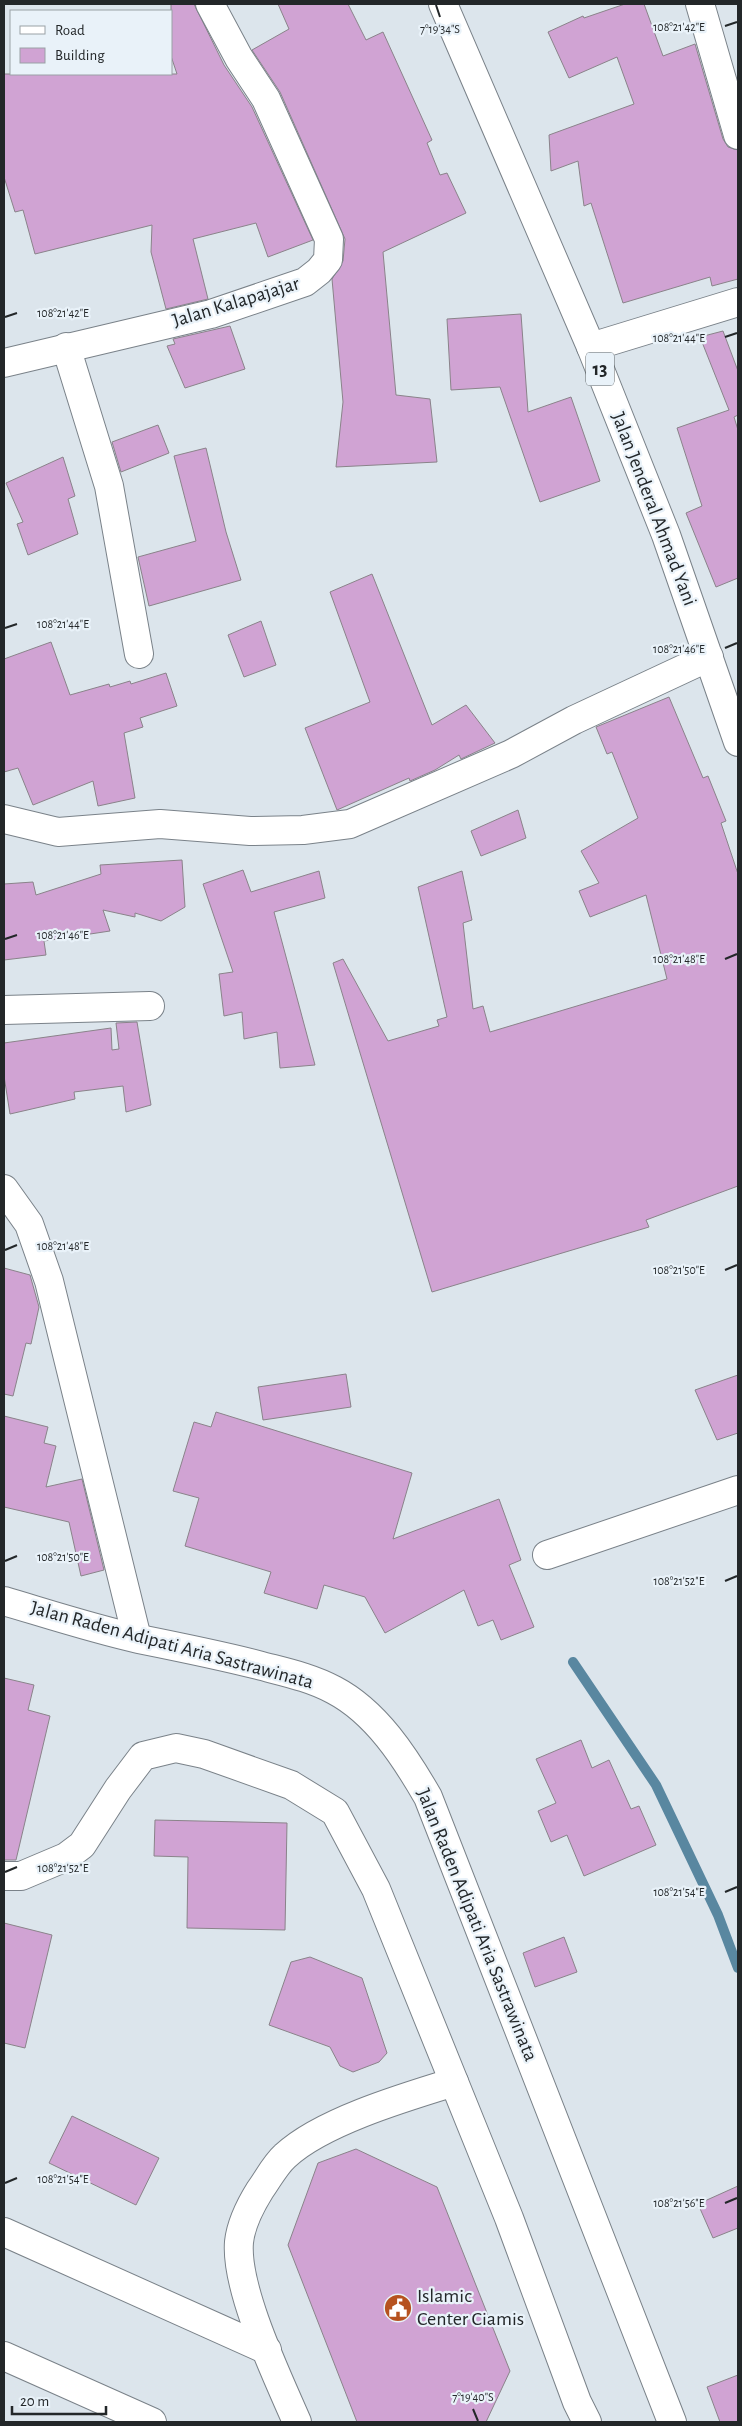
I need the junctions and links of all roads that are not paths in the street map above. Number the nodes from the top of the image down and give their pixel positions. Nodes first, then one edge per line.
1 (210, 4) edge
2 (700, 4) edge
3 (448, 5) edge
4 (738, 134) edge
5 (738, 302) edge
6 (66, 347) junction
7 (591, 347) junction
8 (4, 363) edge
9 (139, 654) dead end
10 (709, 657) junction
11 (738, 742) edge
12 (4, 819) edge
13 (150, 1006) dead end
14 (4, 1010) edge
15 (4, 1189) edge
16 (738, 1490) edge
17 (547, 1555) dead end
18 (4, 1601) edge
19 (137, 1638) junction
20 (4, 1876) edge
21 (454, 2082) junction
22 (4, 2232) edge
23 (267, 2350) junction
24 (4, 2356) edge
25 (664, 2419) edge
26 (152, 2422) edge
27 (297, 2422) edge
28 (587, 2422) edge

1 - 6 main road, Jalan Kalapajajar
2 - 4 main road
3 - 7 main road, Jalan Jenderal Ahmad Yani / 13
5 - 7 main road
6 - 8 main road, Jalan Kalapajajar
6 - 9 main road
7 - 10 main road, Jalan Jenderal Ahmad Yani / 13
10 - 11 main road, Jalan Jenderal Ahmad Yani / 13
10 - 12 main road
13 - 14 main road
15 - 19 main road
16 - 17 main road
18 - 19 main road, Jalan Raden Adipati Aria Sastrawinata
19 - 25 main road, Jalan Raden Adipati Aria Sastrawinata
20 - 21 main road
21 - 23 main road
21 - 28 main road
22 - 23 main road
23 - 27 main road
24 - 26 main road

